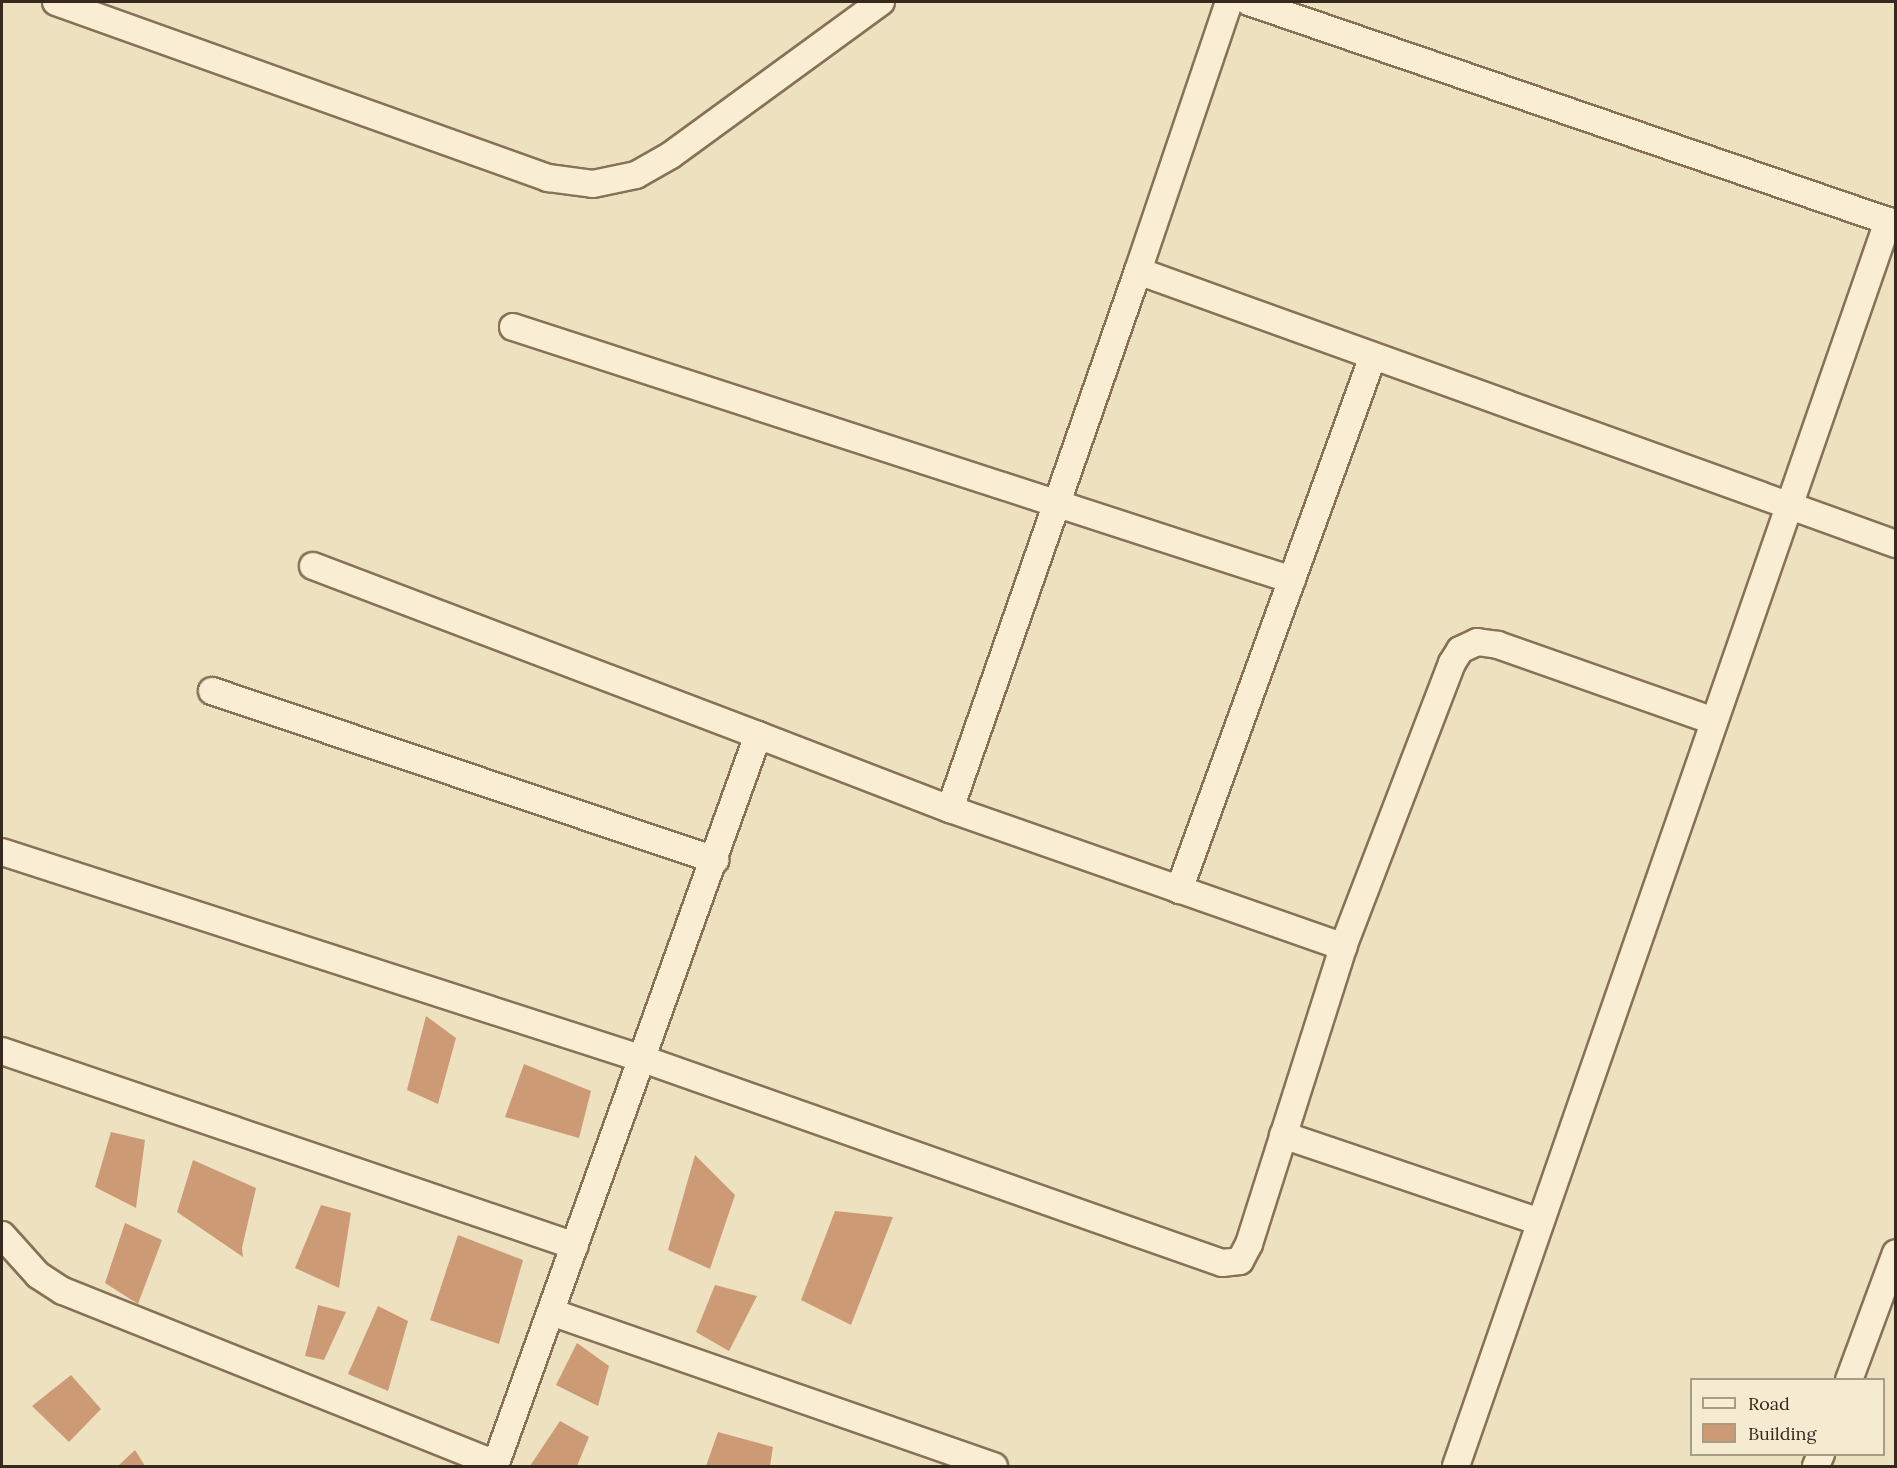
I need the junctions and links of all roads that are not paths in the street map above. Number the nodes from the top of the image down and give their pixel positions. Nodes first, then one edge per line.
1 (57, 2) edge
2 (881, 2) edge
3 (1229, 2) edge
4 (1249, 2) edge
5 (1892, 222) edge
6 (1138, 272) junction
7 (513, 327) dead end
8 (1373, 356) junction
9 (1058, 501) junction
10 (1788, 506) junction
11 (1896, 544) edge
12 (313, 566) dead end
13 (1292, 580) junction
14 (212, 691) dead end
15 (1714, 722) junction
16 (758, 735) junction
17 (950, 809) junction
18 (2, 852) edge
19 (715, 860) junction
20 (1179, 890) junction
21 (1342, 947) junction
22 (2, 1051) edge
23 (643, 1059) junction
24 (1283, 1135) junction
25 (1540, 1222) junction
26 (2, 1235) edge
27 (575, 1246) junction
28 (1896, 1253) edge
29 (551, 1312) junction
30 (1849, 1378) edge
31 (495, 1465) edge
32 (994, 1467) edge
33 (1456, 1467) edge

1 - 2 street
3 - 6 street
4 - 5 street
5 - 10 street
6 - 8 street
6 - 9 street
7 - 9 street
8 - 10 street
8 - 13 street
9 - 13 street
9 - 17 street
10 - 11 street
10 - 15 street
12 - 16 street
13 - 20 street
14 - 19 street
15 - 21 street
15 - 25 street
16 - 17 street
16 - 19 street
17 - 20 street
18 - 23 street
19 - 23 street
20 - 21 street
21 - 24 street
22 - 27 street
23 - 24 street
23 - 27 street
24 - 25 street
25 - 33 street
26 - 31 street
27 - 29 street
28 - 30 street
29 - 31 street
29 - 32 street

